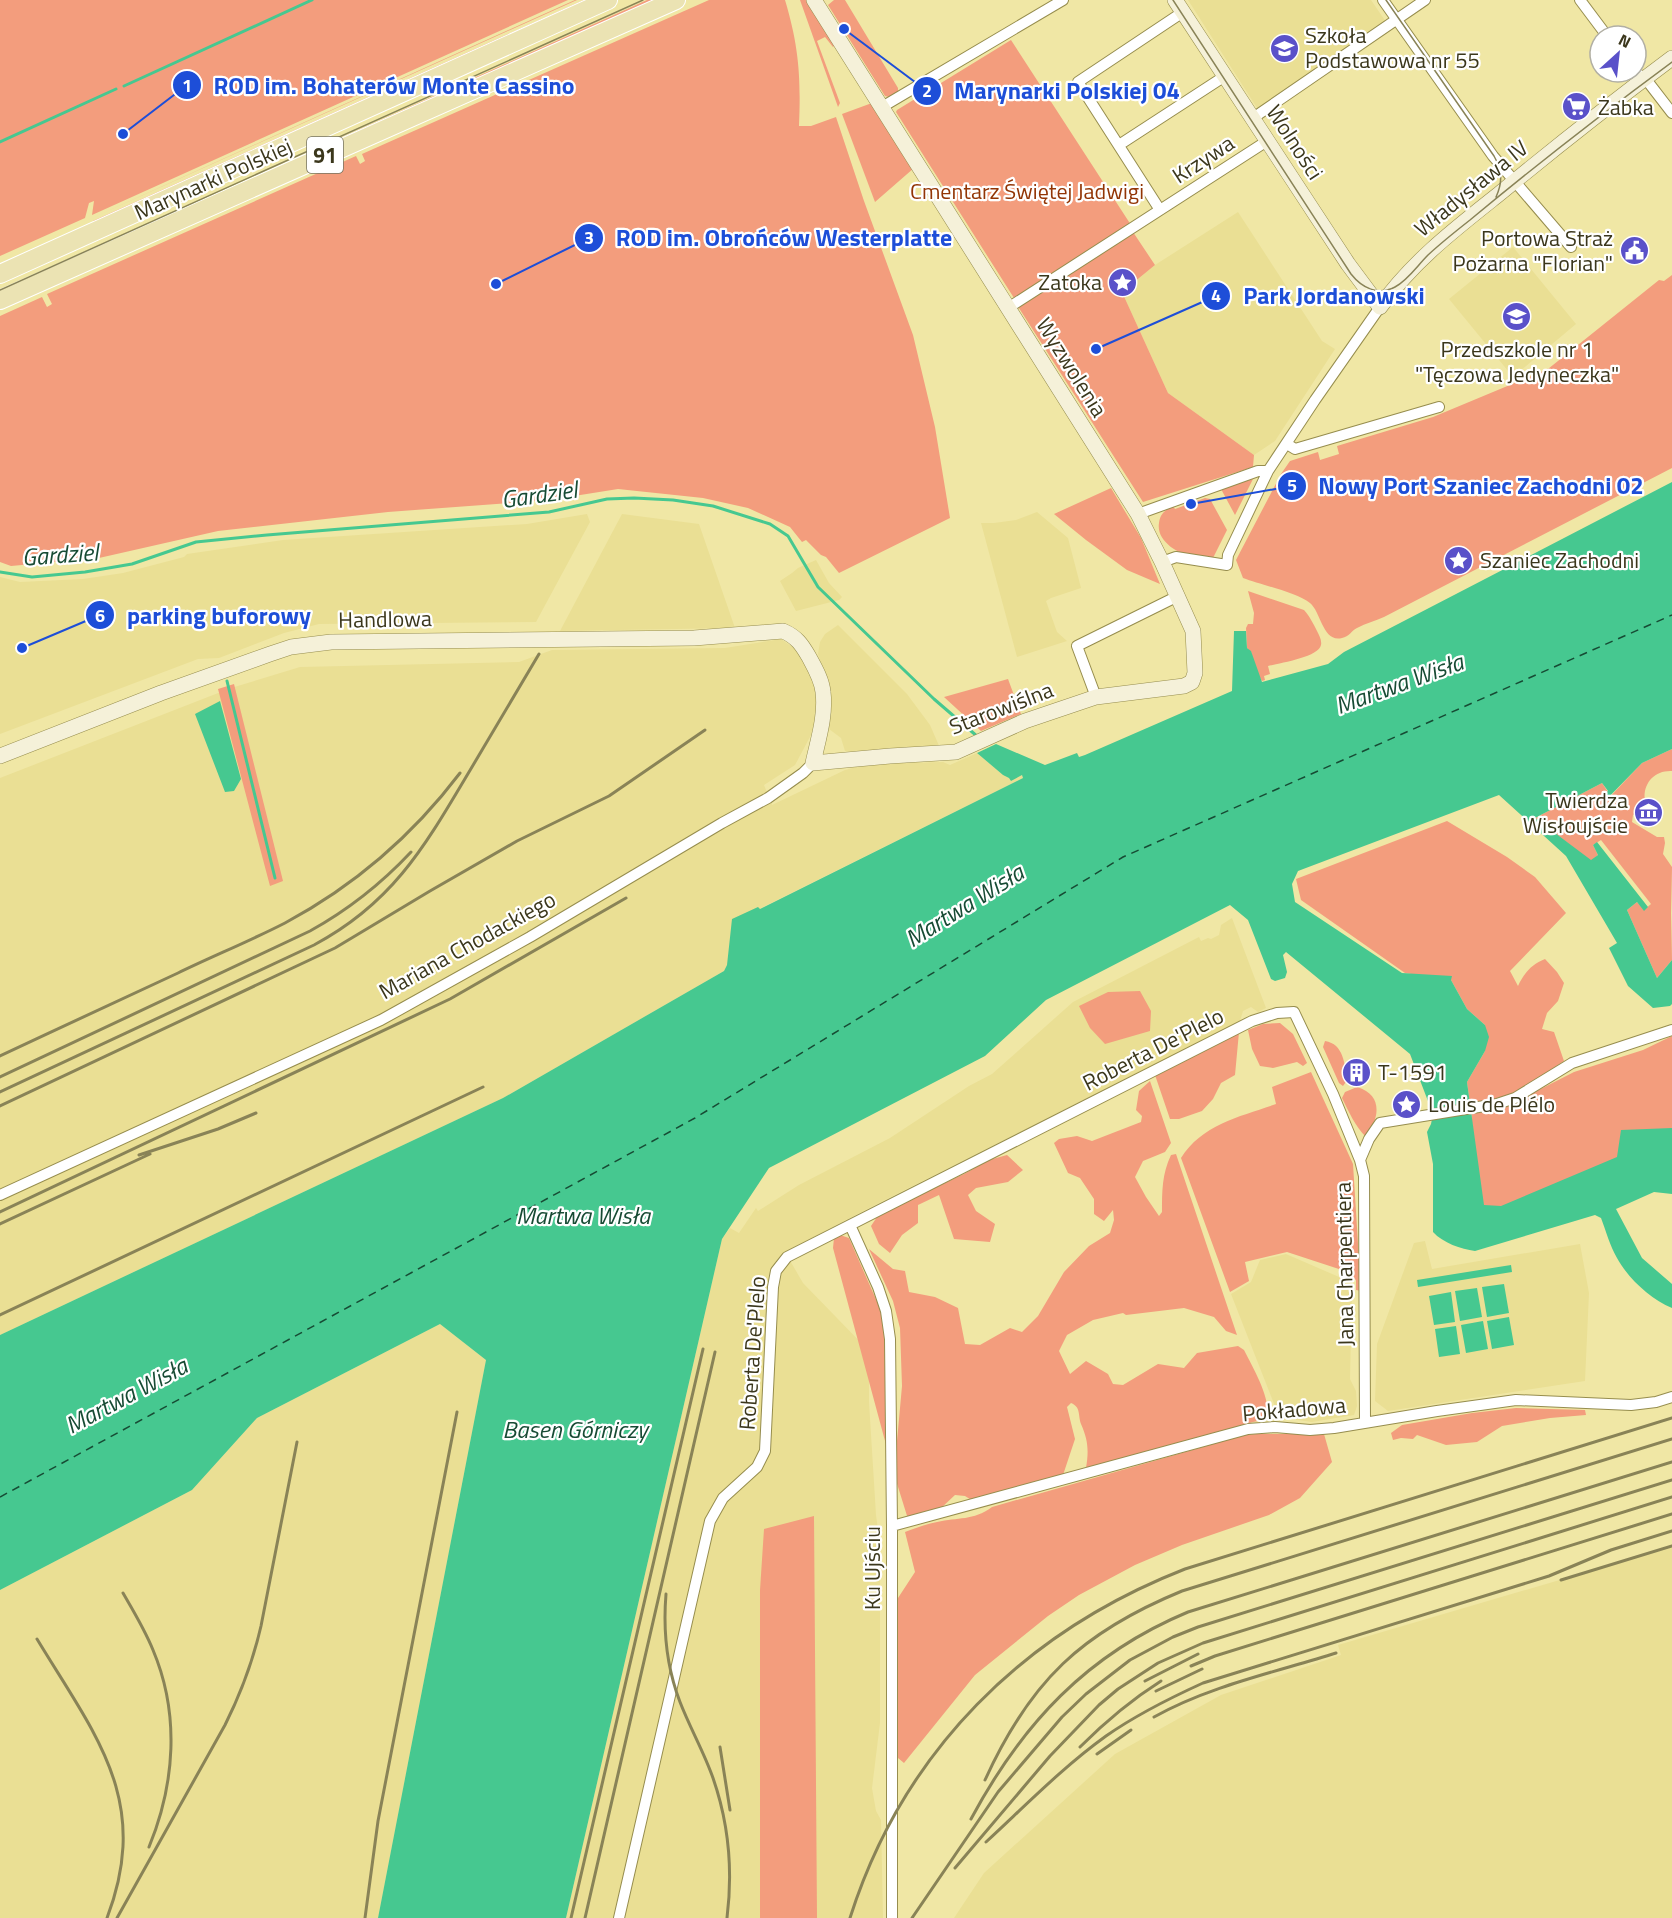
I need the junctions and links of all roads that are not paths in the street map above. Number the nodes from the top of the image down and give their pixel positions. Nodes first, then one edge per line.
1 (608, 0) edge
2 (676, 0) edge
3 (814, 0) edge
4 (1063, 0) edge
5 (1383, 0) edge
6 (1425, 0) edge
7 (1580, 0) edge
8 (1179, 6) edge
9 (1396, 20) junction
10 (1598, 24) edge
11 (1672, 58) edge
12 (1648, 71) edge
13 (1225, 76) junction
14 (1630, 84) edge
15 (1648, 84) edge
16 (882, 107) junction
17 (1672, 113) edge
18 (1252, 118) junction
19 (1267, 141) junction
20 (1119, 145) junction
21 (1515, 181) junction
22 (1160, 210) junction
23 (1571, 247) dead end
24 (0, 274) edge
25 (0, 300) edge
26 (1380, 307) junction
27 (1008, 308) junction
28 (1439, 408) dead end
29 (1287, 444) junction
30 (1268, 471) junction
31 (1138, 514) junction
32 (1162, 562) junction
33 (1178, 596) junction
34 (1096, 697) junction
35 (0, 756) edge
36 (813, 763) junction
37 (1294, 1012) joint
38 (1672, 1030) edge
39 (1360, 1160) junction
40 (0, 1195) edge
41 (850, 1226) junction
42 (1672, 1397) edge
43 (1365, 1422) junction
44 (892, 1526) junction
45 (619, 1918) edge
46 (892, 1918) edge

1 - 24 main road, Marynarki Polskiej / 91
2 - 25 main road, Marynarki Polskiej / 91
3 - 16 street, Wyzwolenia
4 - 16 street
5 - 9 street
6 - 9 street
7 - 10 street
8 - 13 street, Wolności
8 - 20 street, Krzywa
9 - 18 street
9 - 21 street
11 - 12 street, Władysława IV
13 - 18 street, Wolności
13 - 20 street
14 - 21 street, Władysława IV
15 - 17 street
16 - 27 street, Wyzwolenia
18 - 19 street, Wolności
19 - 22 street, Krzywa
19 - 26 street, Wolności
20 - 22 street, Krzywa
21 - 23 street
21 - 26 street, Władysława IV
22 - 27 street, Krzywa
26 - 29 street, Władysława IV
27 - 31 street, Wyzwolenia
28 - 29 street
29 - 30 street, Władysława IV
30 - 31 street
30 - 32 street, Władysława IV
31 - 32 street
32 - 33 street, Starowiślna
33 - 34 street
33 - 34 street, Starowiślna
34 - 36 street, Starowiślna
35 - 36 street, Handlowa
36 - 40 street, Mariana Chodackiego
37 - 39 street, Jana Charpentiera
37 - 41 street, Roberta De'Plelo
38 - 39 street
39 - 43 street, Jana Charpentiera
41 - 44 street, Ku Ujściu
41 - 45 street, Roberta De'Plelo
42 - 43 street, Pokładowa
43 - 44 street, Pokładowa
44 - 46 street, Ku Ujściu

